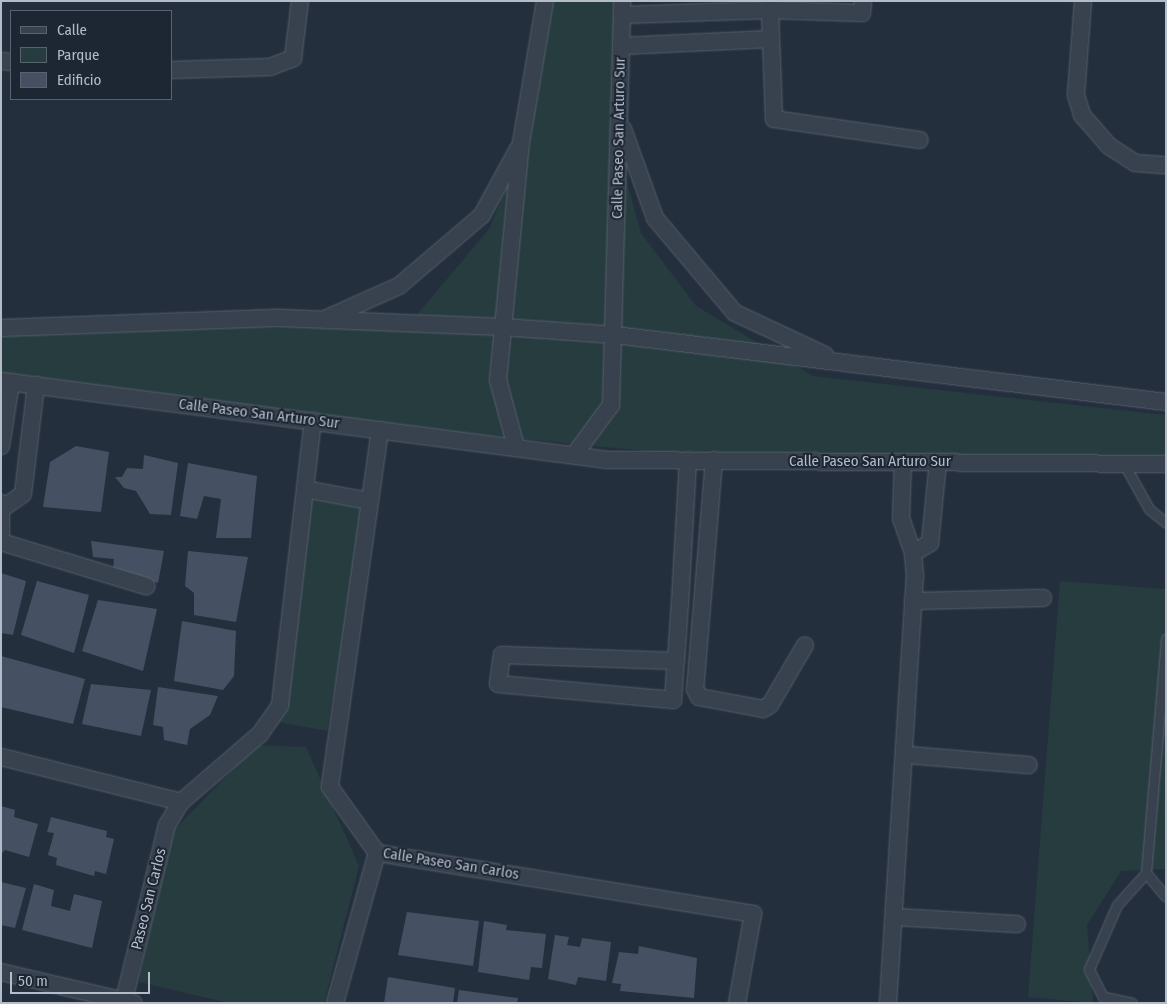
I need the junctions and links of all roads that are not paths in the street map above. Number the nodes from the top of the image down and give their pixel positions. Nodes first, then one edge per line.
1 (300, 1) edge
2 (545, 1) edge
3 (863, 1) edge
4 (1083, 1) edge
5 (622, 8) edge
6 (770, 10) junction
7 (771, 39) junction
8 (621, 46) junction
9 (172, 70) edge
10 (620, 120) junction
11 (919, 140) dead end
12 (521, 143) junction
13 (1166, 165) edge
14 (323, 320) junction
15 (503, 327) junction
16 (1, 328) edge
17 (615, 335) junction
18 (838, 361) junction
19 (6, 382) edge
20 (36, 385) junction
21 (1166, 402) edge
22 (313, 421) junction
23 (380, 430) junction
24 (1, 446) edge
25 (516, 447) junction
26 (574, 456) junction
27 (688, 460) junction
28 (714, 460) junction
29 (902, 462) junction
30 (938, 462) junction
31 (1124, 464) junction
32 (1166, 464) edge
33 (305, 489) junction
34 (370, 501) junction
35 (2, 506) edge
36 (1166, 523) edge
37 (1, 534) edge
38 (1, 542) edge
39 (913, 553) junction
40 (146, 586) dead end
41 (1044, 598) dead end
42 (913, 601) junction
43 (1166, 639) edge
44 (804, 645) dead end
45 (676, 661) junction
46 (907, 756) junction
47 (1, 757) edge
48 (1030, 765) dead end
49 (181, 802) junction
50 (377, 853) junction
51 (1146, 873) junction
52 (1166, 897) edge
53 (894, 917) junction
54 (1017, 924) dead end
55 (1, 972) edge
56 (129, 1002) edge
57 (335, 1003) edge
58 (737, 1003) edge
59 (888, 1003) edge
60 (1132, 1003) edge

1 - 9 street
2 - 12 street
3 - 6 street
4 - 13 street
5 - 6 street
5 - 8 street, Calle Paseo San Arturo Sur
6 - 7 street
7 - 8 street
7 - 11 street
8 - 10 street, Calle Paseo San Arturo Sur
10 - 17 street, Calle Paseo San Arturo Sur
10 - 18 street
12 - 14 street
12 - 15 street
14 - 15 street
14 - 16 street
15 - 17 street
15 - 25 street
17 - 18 street
17 - 26 street, Calle Paseo San Arturo Sur
18 - 21 street
19 - 20 street, Calle Paseo San Arturo Sur
19 - 24 street
20 - 22 street, Calle Paseo San Arturo Sur
20 - 35 street
22 - 23 street, Calle Paseo San Arturo Sur
22 - 33 street
23 - 25 street, Calle Paseo San Arturo Sur
23 - 34 street, Calle Paseo San Carlos
25 - 26 street, Calle Paseo San Arturo Sur
26 - 27 street, Calle Paseo San Arturo Sur
27 - 28 street, Calle Paseo San Arturo Sur
27 - 45 street
28 - 29 street, Calle Paseo San Arturo Sur
28 - 44 street
29 - 30 street, Calle Paseo San Arturo Sur
29 - 39 street
30 - 31 street, Calle Paseo San Arturo Sur
30 - 39 street
31 - 32 street, Calle Paseo San Arturo Sur
31 - 36 lane
33 - 34 street
33 - 49 street
34 - 50 street, Calle Paseo San Carlos
35 - 37 street
38 - 40 street
39 - 42 street
41 - 42 street
42 - 46 street
43 - 51 lane
45 - 45 street
46 - 48 street
46 - 53 street
47 - 49 street
49 - 56 street, Paseo San Carlos
50 - 57 street
50 - 58 street, Calle Paseo San Carlos
51 - 52 lane
51 - 60 lane
53 - 54 street
53 - 59 street
55 - 56 street

